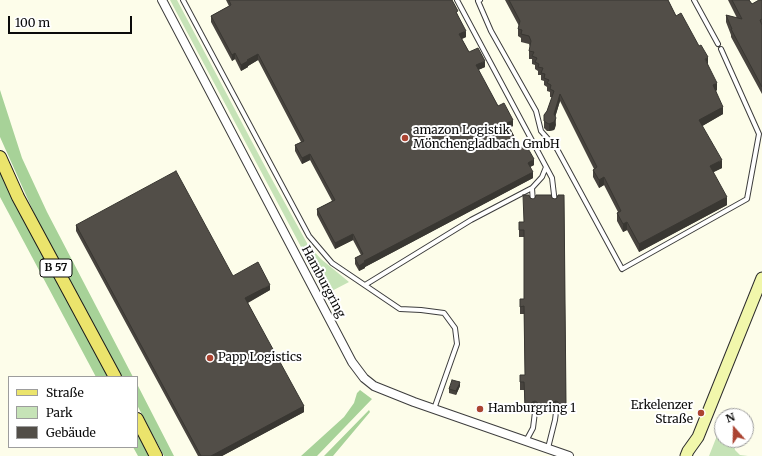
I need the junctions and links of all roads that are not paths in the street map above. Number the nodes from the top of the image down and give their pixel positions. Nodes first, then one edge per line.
1 (162, 0) edge
2 (183, 0) edge
3 (457, 0) edge
4 (480, 0) edge
5 (694, 0) edge
6 (718, 44) dead end
7 (721, 49) dead end
8 (0, 157) edge
9 (546, 167) junction
10 (532, 188) junction
11 (533, 203) edge
12 (555, 203) edge
13 (762, 278) edge
14 (364, 285) junction
15 (114, 376) edge
16 (434, 409) junction
17 (535, 412) dead end
18 (556, 412) dead end
19 (138, 421) edge
20 (698, 437) junction
21 (526, 441) junction
22 (548, 449) junction
23 (156, 456) edge
24 (569, 456) edge
25 (686, 456) edge
26 (695, 456) edge

1 - 16 street, Hamburgring
2 - 14 lane
3 - 9 lane
4 - 7 lane
5 - 6 lane
8 - 15 main road, B 57
9 - 10 lane
9 - 12 lane
10 - 11 lane
10 - 14 lane
13 - 20 street
14 - 16 lane
16 - 21 street, Hamburgring
17 - 21 lane
18 - 22 lane
19 - 23 main road
20 - 25 street
20 - 26 street
21 - 22 street, Hamburgring
22 - 24 street, Hamburgring

